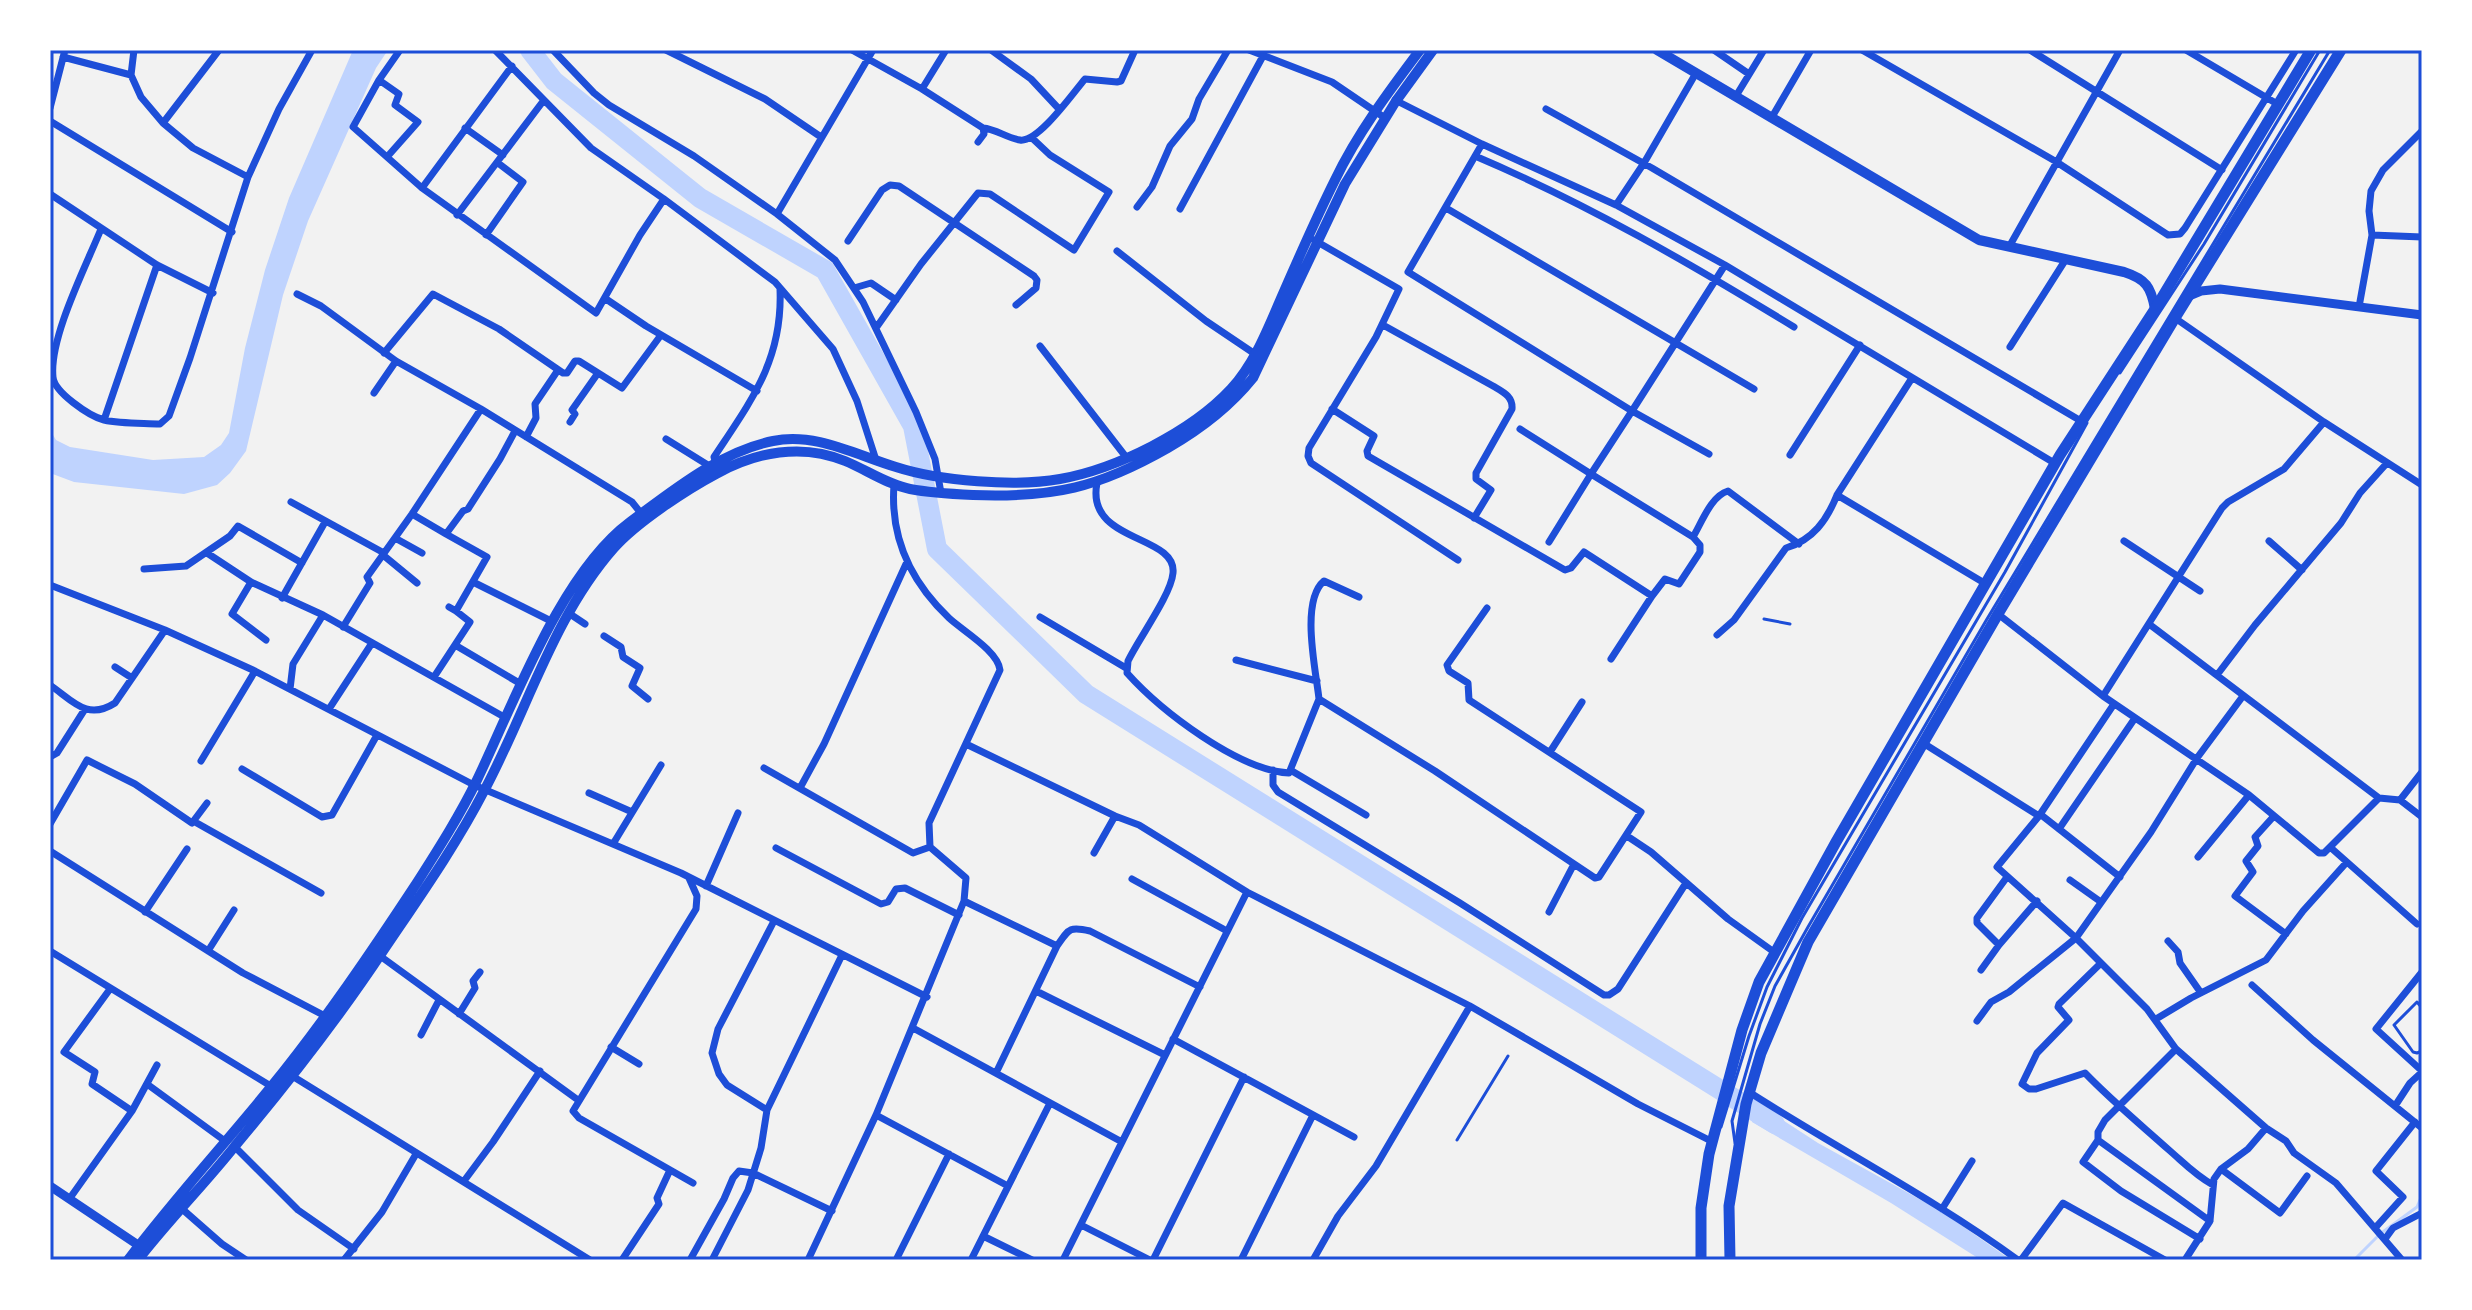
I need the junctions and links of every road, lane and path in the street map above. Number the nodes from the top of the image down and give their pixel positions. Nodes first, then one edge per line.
1 (134, 50) edge
2 (219, 50) edge
3 (312, 50) edge
4 (400, 50) edge
5 (495, 50) edge
6 (553, 50) edge
7 (666, 50) edge
8 (852, 50) edge
9 (873, 50) edge
10 (946, 50) edge
11 (991, 50) edge
12 (1135, 50) edge
13 (1228, 50) edge
14 (1249, 50) edge
15 (1420, 50) edge
16 (1433, 50) edge
17 (1657, 50) edge
18 (1714, 50) edge
19 (1764, 50) edge
20 (1811, 50) edge
21 (1862, 50) edge
22 (2030, 50) edge
23 (2120, 50) edge
24 (2186, 50) edge
25 (2296, 50) edge
26 (2311, 50) edge
27 (2320, 50) edge
28 (2330, 50) edge
29 (2341, 50) edge
30 (64, 53) edge
31 (681, 54) edge
32 (1263, 56) junction
33 (868, 59) junction
34 (512, 66) junction
35 (1696, 73) junction
36 (1749, 74) junction
37 (131, 75) junction
38 (379, 80) junction
39 (922, 89) junction
40 (2095, 91) junction
41 (1736, 96) junction
42 (2267, 97) junction
43 (1391, 98) junction
44 (544, 100) junction
45 (2279, 105) junction
46 (50, 108) edge
47 (1059, 109) junction
48 (1546, 109) dead end
49 (1375, 111) junction
50 (1772, 117) junction
51 (1385, 118) junction
52 (50, 121) edge
53 (163, 123) junction
54 (465, 128) junction
55 (983, 128) junction
56 (2422, 131) edge
57 (821, 137) junction
58 (1032, 138) junction
59 (978, 142) dead end
60 (1482, 144) junction
61 (1475, 156) junction
62 (387, 157) junction
63 (500, 159) junction
64 (2055, 161) junction
65 (1644, 163) junction
66 (2222, 170) junction
67 (248, 177) junction
68 (2214, 182) junction
69 (422, 188) junction
70 (2228, 189) junction
71 (50, 194) edge
72 (664, 199) junction
73 (1616, 205) junction
74 (1137, 207) dead end
75 (1446, 208) junction
76 (1180, 209) dead end
77 (777, 214) junction
78 (457, 215) junction
79 (955, 222) junction
80 (2185, 228) junction
81 (101, 229) junction
82 (232, 232) junction
83 (486, 235) junction
84 (2372, 235) junction
85 (2199, 237) junction
86 (2422, 237) edge
87 (1313, 239) junction
88 (848, 241) dead end
89 (2009, 247) junction
90 (1117, 251) dead end
91 (2066, 259) junction
92 (157, 265) junction
93 (1725, 265) junction
94 (2207, 266) junction
95 (1715, 279) junction
96 (779, 287) junction
97 (854, 288) junction
98 (2220, 289) junction
99 (213, 293) junction
100 (297, 294) dead end
101 (2189, 296) junction
102 (606, 299) junction
103 (896, 300) junction
104 (1016, 305) dead end
105 (2359, 307) junction
106 (2155, 309) junction
107 (2422, 315) edge
108 (2175, 318) junction
109 (1383, 325) junction
110 (1794, 327) dead end
111 (876, 328) junction
112 (661, 335) junction
113 (1674, 343) junction
114 (1860, 345) junction
115 (1040, 346) dead end
116 (2010, 347) dead end
117 (384, 353) junction
118 (1255, 354) junction
119 (396, 361) junction
120 (558, 370) junction
121 (598, 373) junction
122 (1912, 378) junction
123 (1754, 389) dead end
124 (757, 391) junction
125 (374, 393) dead end
126 (481, 409) junction
127 (1332, 409) junction
128 (1632, 411) junction
129 (104, 420) junction
130 (2081, 421) junction
131 (570, 422) dead end
132 (2324, 422) junction
133 (1520, 429) dead end
134 (515, 431) junction
135 (526, 437) junction
136 (666, 439) dead end
137 (1709, 454) dead end
138 (1790, 455) dead end
139 (1126, 457) junction
140 (876, 460) junction
141 (2387, 463) junction
142 (2056, 464) junction
143 (713, 466) junction
144 (919, 473) junction
145 (1591, 474) junction
146 (935, 475) junction
147 (1097, 483) junction
148 (894, 485) junction
149 (2422, 485) edge
150 (912, 489) junction
151 (939, 493) junction
152 (1837, 495) junction
153 (291, 502) dead end
154 (412, 514) junction
155 (644, 517) junction
156 (1474, 518) junction
157 (325, 522) junction
158 (446, 534) junction
159 (1693, 537) junction
160 (395, 538) junction
161 (2124, 541) dead end
162 (2269, 541) dead end
163 (1549, 542) dead end
164 (1799, 544) junction
165 (207, 553) junction
166 (422, 553) dead end
167 (383, 554) junction
168 (1458, 560) dead end
169 (302, 563) junction
170 (906, 564) junction
171 (144, 569) dead end
172 (2302, 570) junction
173 (2181, 576) junction
174 (251, 582) junction
175 (473, 582) junction
176 (417, 583) dead end
177 (1986, 584) junction
178 (50, 585) edge
179 (2200, 591) dead end
180 (1652, 596) junction
181 (1359, 597) dead end
182 (282, 598) junction
183 (1487, 608) dead end
184 (570, 614) junction
185 (1998, 614) junction
186 (323, 615) junction
187 (1040, 617) dead end
188 (1764, 619) dead end
189 (553, 622) junction
190 (585, 624) dead end
191 (1790, 624) dead end
192 (2149, 624) junction
193 (343, 627) junction
194 (165, 630) junction
195 (1717, 635) dead end
196 (604, 636) dead end
197 (266, 640) dead end
198 (372, 643) junction
199 (455, 645) junction
200 (1611, 659) dead end
201 (1236, 660) dead end
202 (115, 667) dead end
203 (1126, 668) junction
204 (255, 671) junction
205 (2217, 675) junction
206 (434, 677) junction
207 (132, 678) junction
208 (1317, 681) junction
209 (521, 684) junction
210 (50, 685) edge
211 (290, 689) junction
212 (2103, 696) junction
213 (2243, 696) junction
214 (648, 699) dead end
215 (1319, 699) junction
216 (1582, 702) dead end
217 (2114, 704) junction
218 (85, 709) junction
219 (329, 709) junction
220 (506, 718) junction
221 (2135, 718) junction
222 (377, 735) junction
223 (1923, 743) junction
224 (966, 744) junction
225 (1550, 752) junction
226 (50, 757) edge
227 (2197, 758) junction
228 (201, 761) dead end
229 (661, 765) dead end
230 (764, 768) dead end
231 (242, 769) dead end
232 (1273, 770) junction
233 (1292, 771) junction
234 (2422, 772) edge
235 (480, 788) junction
236 (800, 788) junction
237 (589, 793) dead end
238 (2249, 795) junction
239 (2379, 798) junction
240 (2400, 800) junction
241 (207, 803) dead end
242 (632, 812) junction
243 (738, 813) dead end
244 (1366, 815) dead end
245 (2039, 815) junction
246 (1115, 816) junction
247 (2274, 816) junction
248 (2422, 817) edge
249 (195, 822) junction
250 (50, 824) edge
251 (2059, 829) junction
252 (1627, 836) junction
253 (613, 844) junction
254 (930, 847) junction
255 (2330, 847) junction
256 (776, 848) dead end
257 (187, 849) dead end
258 (50, 851) edge
259 (1094, 853) dead end
260 (2198, 857) dead end
261 (2346, 863) junction
262 (1574, 864) junction
263 (2007, 877) junction
264 (2120, 877) junction
265 (690, 878) junction
266 (1132, 879) dead end
267 (2070, 880) dead end
268 (1686, 883) junction
269 (704, 885) junction
270 (1247, 892) junction
271 (321, 893) dead end
272 (964, 901) junction
273 (2037, 901) junction
274 (2101, 902) junction
275 (234, 910) dead end
276 (145, 912) junction
277 (1549, 912) dead end
278 (959, 915) junction
279 (774, 921) junction
280 (2417, 924) dead end
281 (1227, 931) junction
282 (2286, 934) junction
283 (2076, 938) junction
284 (2168, 941) dead end
285 (1999, 945) junction
286 (1057, 946) junction
287 (50, 951) edge
288 (208, 951) junction
289 (1774, 952) junction
290 (375, 953) junction
291 (842, 955) junction
292 (2101, 963) junction
293 (1981, 970) dead end
294 (480, 972) dead end
295 (2422, 972) edge
296 (2252, 985) dead end
297 (1200, 987) junction
298 (110, 989) junction
299 (1036, 991) junction
300 (2201, 993) junction
301 (927, 997) junction
302 (439, 1000) junction
303 (1470, 1006) junction
304 (2422, 1008) edge
305 (459, 1014) junction
306 (329, 1018) junction
307 (2156, 1019) junction
308 (1977, 1021) dead end
309 (913, 1028) junction
310 (421, 1035) dead end
311 (1173, 1039) junction
312 (611, 1047) junction
313 (2176, 1049) junction
314 (2422, 1051) edge
315 (1165, 1055) junction
316 (1508, 1056) dead end
317 (639, 1064) dead end
318 (157, 1065) dead end
319 (540, 1071) junction
320 (2422, 1072) edge
321 (288, 1073) junction
322 (996, 1073) junction
323 (1244, 1077) junction
324 (1731, 1080) junction
325 (147, 1084) junction
326 (276, 1089) junction
327 (1747, 1098) junction
328 (578, 1100) junction
329 (1050, 1103) junction
330 (2117, 1106) junction
331 (2395, 1106) junction
332 (767, 1110) junction
333 (132, 1111) junction
334 (876, 1115) junction
335 (1313, 1115) junction
336 (2415, 1122) junction
337 (1736, 1125) junction
338 (2266, 1128) junction
339 (2422, 1128) edge
340 (1354, 1137) dead end
341 (1712, 1139) junction
342 (1457, 1140) dead end
343 (2098, 1140) junction
344 (1122, 1142) junction
345 (230, 1144) junction
346 (416, 1154) junction
347 (949, 1154) junction
348 (1972, 1161) dead end
349 (2221, 1169) junction
350 (670, 1170) junction
351 (752, 1173) junction
352 (204, 1175) junction
353 (2307, 1176) dead end
354 (464, 1181) junction
355 (693, 1183) dead end
356 (2213, 1185) junction
357 (50, 1186) edge
358 (1008, 1186) junction
359 (70, 1198) junction
360 (181, 1208) junction
361 (1942, 1209) junction
362 (832, 1211) junction
363 (2422, 1213) edge
364 (2210, 1221) junction
365 (1081, 1225) junction
366 (2380, 1233) junction
367 (983, 1236) junction
368 (2200, 1239) junction
369 (142, 1248) junction
370 (354, 1249) junction
371 (128, 1260) edge
372 (138, 1260) edge
373 (246, 1260) edge
374 (344, 1260) edge
375 (590, 1260) edge
376 (622, 1260) edge
377 (690, 1260) edge
378 (712, 1260) edge
379 (808, 1260) edge
380 (896, 1260) edge
381 (971, 1260) edge
382 (1032, 1260) edge
383 (1063, 1260) edge
384 (1151, 1260) edge
385 (1241, 1260) edge
386 (1313, 1260) edge
387 (1701, 1260) edge
388 (1730, 1260) edge
389 (2020, 1260) edge
390 (2165, 1260) edge
391 (2185, 1260) edge
392 (2402, 1260) edge

1 - 37 street
2 - 53 street
3 - 67 street
4 - 38 street
5 - 34 street
6 - 77 street
7 - 31 street
8 - 33 street
9 - 33 street
10 - 39 street
11 - 47 street
12 - 47 street
13 - 74 street
14 - 32 street
15 - 43 main road
16 - 43 main road
17 - 35 main road
18 - 36 street
19 - 36 street
20 - 50 street
21 - 64 street
22 - 40 street
23 - 40 street
24 - 42 street
25 - 42 street
26 - 45 highway
27 - 324 lane
28 - 337 lane
29 - 94 highway
30 - 37 street
30 - 46 street
31 - 57 street
32 - 49 street
32 - 76 street
33 - 39 street
33 - 57 street
34 - 44 street
34 - 54 street
35 - 41 main road
35 - 65 street
36 - 41 street
37 - 53 street
38 - 62 street
38 - 62 street
39 - 55 street
40 - 64 street
40 - 66 street
41 - 50 main road
42 - 45 street
42 - 66 street
43 - 49 main road
43 - 51 main road
43 - 60 street
44 - 63 street
44 - 72 street
45 - 70 highway
47 - 58 street
48 - 65 street
49 - 51 street
49 - 87 main road
50 - 89 main road
51 - 87 main road
52 - 82 street
53 - 67 street
54 - 63 street
54 - 69 street
55 - 58 street
55 - 59 street
56 - 84 street
57 - 77 street
58 - 79 street
60 - 61 street
60 - 73 street
61 - 75 street
61 - 95 street
62 - 69 street
63 - 78 street
63 - 83 street
64 - 80 street
64 - 89 street
65 - 73 street
65 - 130 street
66 - 68 street
67 - 82 street
68 - 70 street
68 - 80 street
69 - 78 street
70 - 85 highway
71 - 81 street
72 - 96 street
72 - 102 street
73 - 93 street
75 - 113 street
75 - 128 street
77 - 97 street
78 - 83 street
79 - 88 street
79 - 103 street
79 - 104 street
80 - 85 street
81 - 92 street
81 - 129 street
82 - 99 street
83 - 102 street
84 - 86 street
84 - 105 street
85 - 106 highway
87 - 109 street
87 - 118 main road
87 - 147 main road
89 - 91 main road
90 - 118 street
91 - 106 main road
91 - 116 street
92 - 99 street
92 - 129 street
93 - 95 street
93 - 114 street
94 - 98 street
94 - 101 highway
95 - 110 street
95 - 113 street
96 - 124 street
96 - 140 street
97 - 103 street
97 - 111 street
98 - 101 street
98 - 105 street
99 - 129 street
100 - 117 street
101 - 108 highway
102 - 112 street
103 - 111 street
105 - 107 street
106 - 130 highway
108 - 132 street
108 - 185 highway
109 - 127 street
109 - 156 street
111 - 146 street
112 - 121 street
112 - 124 street
113 - 123 street
113 - 128 street
114 - 122 street
114 - 138 street
115 - 139 street
117 - 119 street
117 - 120 street
118 - 139 main road
119 - 125 street
119 - 126 street
120 - 121 street
120 - 135 street
121 - 131 street
122 - 142 street
122 - 152 street
124 - 143 street
126 - 134 street
126 - 154 street
127 - 156 street
127 - 168 street
128 - 137 street
128 - 145 street
130 - 142 highway
132 - 141 street
132 - 173 street
133 - 145 street
134 - 135 street
134 - 158 street
135 - 155 street
136 - 143 street
139 - 146 main road
140 - 143 main road
140 - 144 main road
141 - 149 street
141 - 172 street
142 - 177 highway
143 - 155 main road
144 - 146 main road
144 - 150 main road
145 - 159 street
145 - 163 street
146 - 151 street
147 - 151 main road
147 - 203 street
148 - 150 main road
148 - 155 main road
148 - 170 street
150 - 151 main road
152 - 164 street
152 - 177 street
153 - 157 street
154 - 158 street
154 - 160 street
155 - 184 main road
155 - 189 main road
156 - 180 street
157 - 167 street
157 - 169 street
158 - 175 street
159 - 164 street
159 - 180 street
160 - 166 street
160 - 167 street
161 - 173 street
162 - 172 street
164 - 195 street
165 - 169 street
165 - 171 street
165 - 174 street
167 - 176 street
167 - 193 street
169 - 182 street
170 - 224 street
170 - 236 street
172 - 205 street
173 - 179 street
173 - 192 street
174 - 182 street
174 - 197 street
175 - 189 street
175 - 199 street
177 - 289 highway
178 - 194 street
180 - 200 street
181 - 208 street
182 - 186 street
183 - 225 street
184 - 190 street
184 - 235 main road
185 - 212 street
185 - 223 highway
186 - 193 street
186 - 211 street
187 - 203 street
188 - 191 lane
189 - 209 main road
192 - 205 street
192 - 212 street
193 - 198 street
194 - 204 street
194 - 207 street
196 - 214 street
198 - 206 street
198 - 219 street
199 - 206 street
199 - 209 street
201 - 208 street
202 - 207 street
203 - 232 street
204 - 211 street
204 - 228 street
205 - 213 street
206 - 220 street
207 - 218 street
208 - 215 street
209 - 220 main road
210 - 218 street
211 - 219 street
212 - 217 street
213 - 227 street
213 - 239 street
215 - 233 street
215 - 262 street
216 - 225 street
217 - 221 street
217 - 245 street
218 - 226 street
219 - 222 street
220 - 235 main road
221 - 227 street
221 - 251 street
222 - 231 street
222 - 235 street
223 - 245 street
223 - 327 highway
224 - 246 street
224 - 254 street
225 - 252 street
227 - 238 street
227 - 264 street
229 - 242 street
230 - 236 street
232 - 233 street
232 - 268 street
233 - 244 street
234 - 240 street
235 - 253 street
235 - 290 main road
236 - 254 street
237 - 242 street
238 - 247 street
238 - 260 street
239 - 240 street
239 - 255 street
240 - 248 street
241 - 249 street
242 - 253 street
243 - 269 street
245 - 251 street
245 - 263 street
246 - 259 street
246 - 270 street
247 - 255 street
247 - 282 street
249 - 250 street
249 - 271 street
251 - 264 street
252 - 262 street
252 - 268 street
253 - 265 street
254 - 272 street
255 - 261 street
256 - 278 street
257 - 276 street
258 - 276 street
261 - 280 street
261 - 282 street
262 - 277 street
263 - 273 street
263 - 285 street
264 - 274 street
265 - 269 street
265 - 312 street
266 - 281 street
267 - 274 street
268 - 289 street
269 - 279 street
270 - 281 street
270 - 303 street
272 - 278 street
272 - 286 street
273 - 283 street
273 - 285 street
274 - 283 street
275 - 288 street
276 - 288 street
278 - 301 street
279 - 291 street
279 - 332 street
281 - 297 street
282 - 300 street
283 - 292 street
283 - 308 street
284 - 300 street
285 - 293 street
286 - 297 street
286 - 299 street
287 - 298 street
288 - 306 street
289 - 324 highway
290 - 302 street
290 - 306 main road
291 - 301 street
291 - 332 street
292 - 307 street
292 - 330 street
294 - 305 street
295 - 320 street
296 - 331 street
297 - 311 street
298 - 326 street
298 - 333 street
299 - 315 street
299 - 322 street
300 - 307 street
301 - 309 street
302 - 305 street
302 - 310 street
303 - 341 street
303 - 386 street
304 - 314 lane
305 - 319 street
306 - 321 main road
307 - 313 street
309 - 322 street
309 - 334 street
311 - 315 street
311 - 323 street
312 - 317 street
312 - 328 street
313 - 330 street
313 - 338 street
315 - 344 street
316 - 342 lane
318 - 325 street
319 - 328 street
319 - 354 street
320 - 331 street
321 - 326 main road
321 - 346 street
322 - 329 street
323 - 335 street
323 - 384 street
324 - 341 highway
325 - 333 street
325 - 345 street
326 - 345 main road
327 - 337 highway
327 - 361 street
328 - 350 street
329 - 344 street
329 - 358 street
330 - 343 street
330 - 356 street
331 - 336 street
332 - 351 street
333 - 359 street
334 - 347 street
334 - 362 street
335 - 340 street
335 - 385 street
336 - 339 street
336 - 366 street
337 - 388 highway
338 - 349 street
338 - 366 street
341 - 387 highway
343 - 364 street
343 - 368 street
344 - 365 street
345 - 352 main road
345 - 370 street
346 - 354 street
346 - 370 street
347 - 358 street
347 - 380 street
348 - 361 street
349 - 353 street
349 - 356 street
350 - 355 street
350 - 376 street
351 - 362 street
351 - 377 street
351 - 378 street
352 - 360 main road
352 - 369 main road
354 - 375 street
356 - 364 street
357 - 359 street
358 - 367 street
359 - 369 street
360 - 369 main road
360 - 373 street
361 - 389 street
362 - 379 street
363 - 366 street
364 - 368 street
365 - 383 street
365 - 384 street
366 - 392 street
367 - 381 street
367 - 382 street
368 - 391 street
369 - 371 main road
369 - 372 main road
370 - 374 street
389 - 390 street

